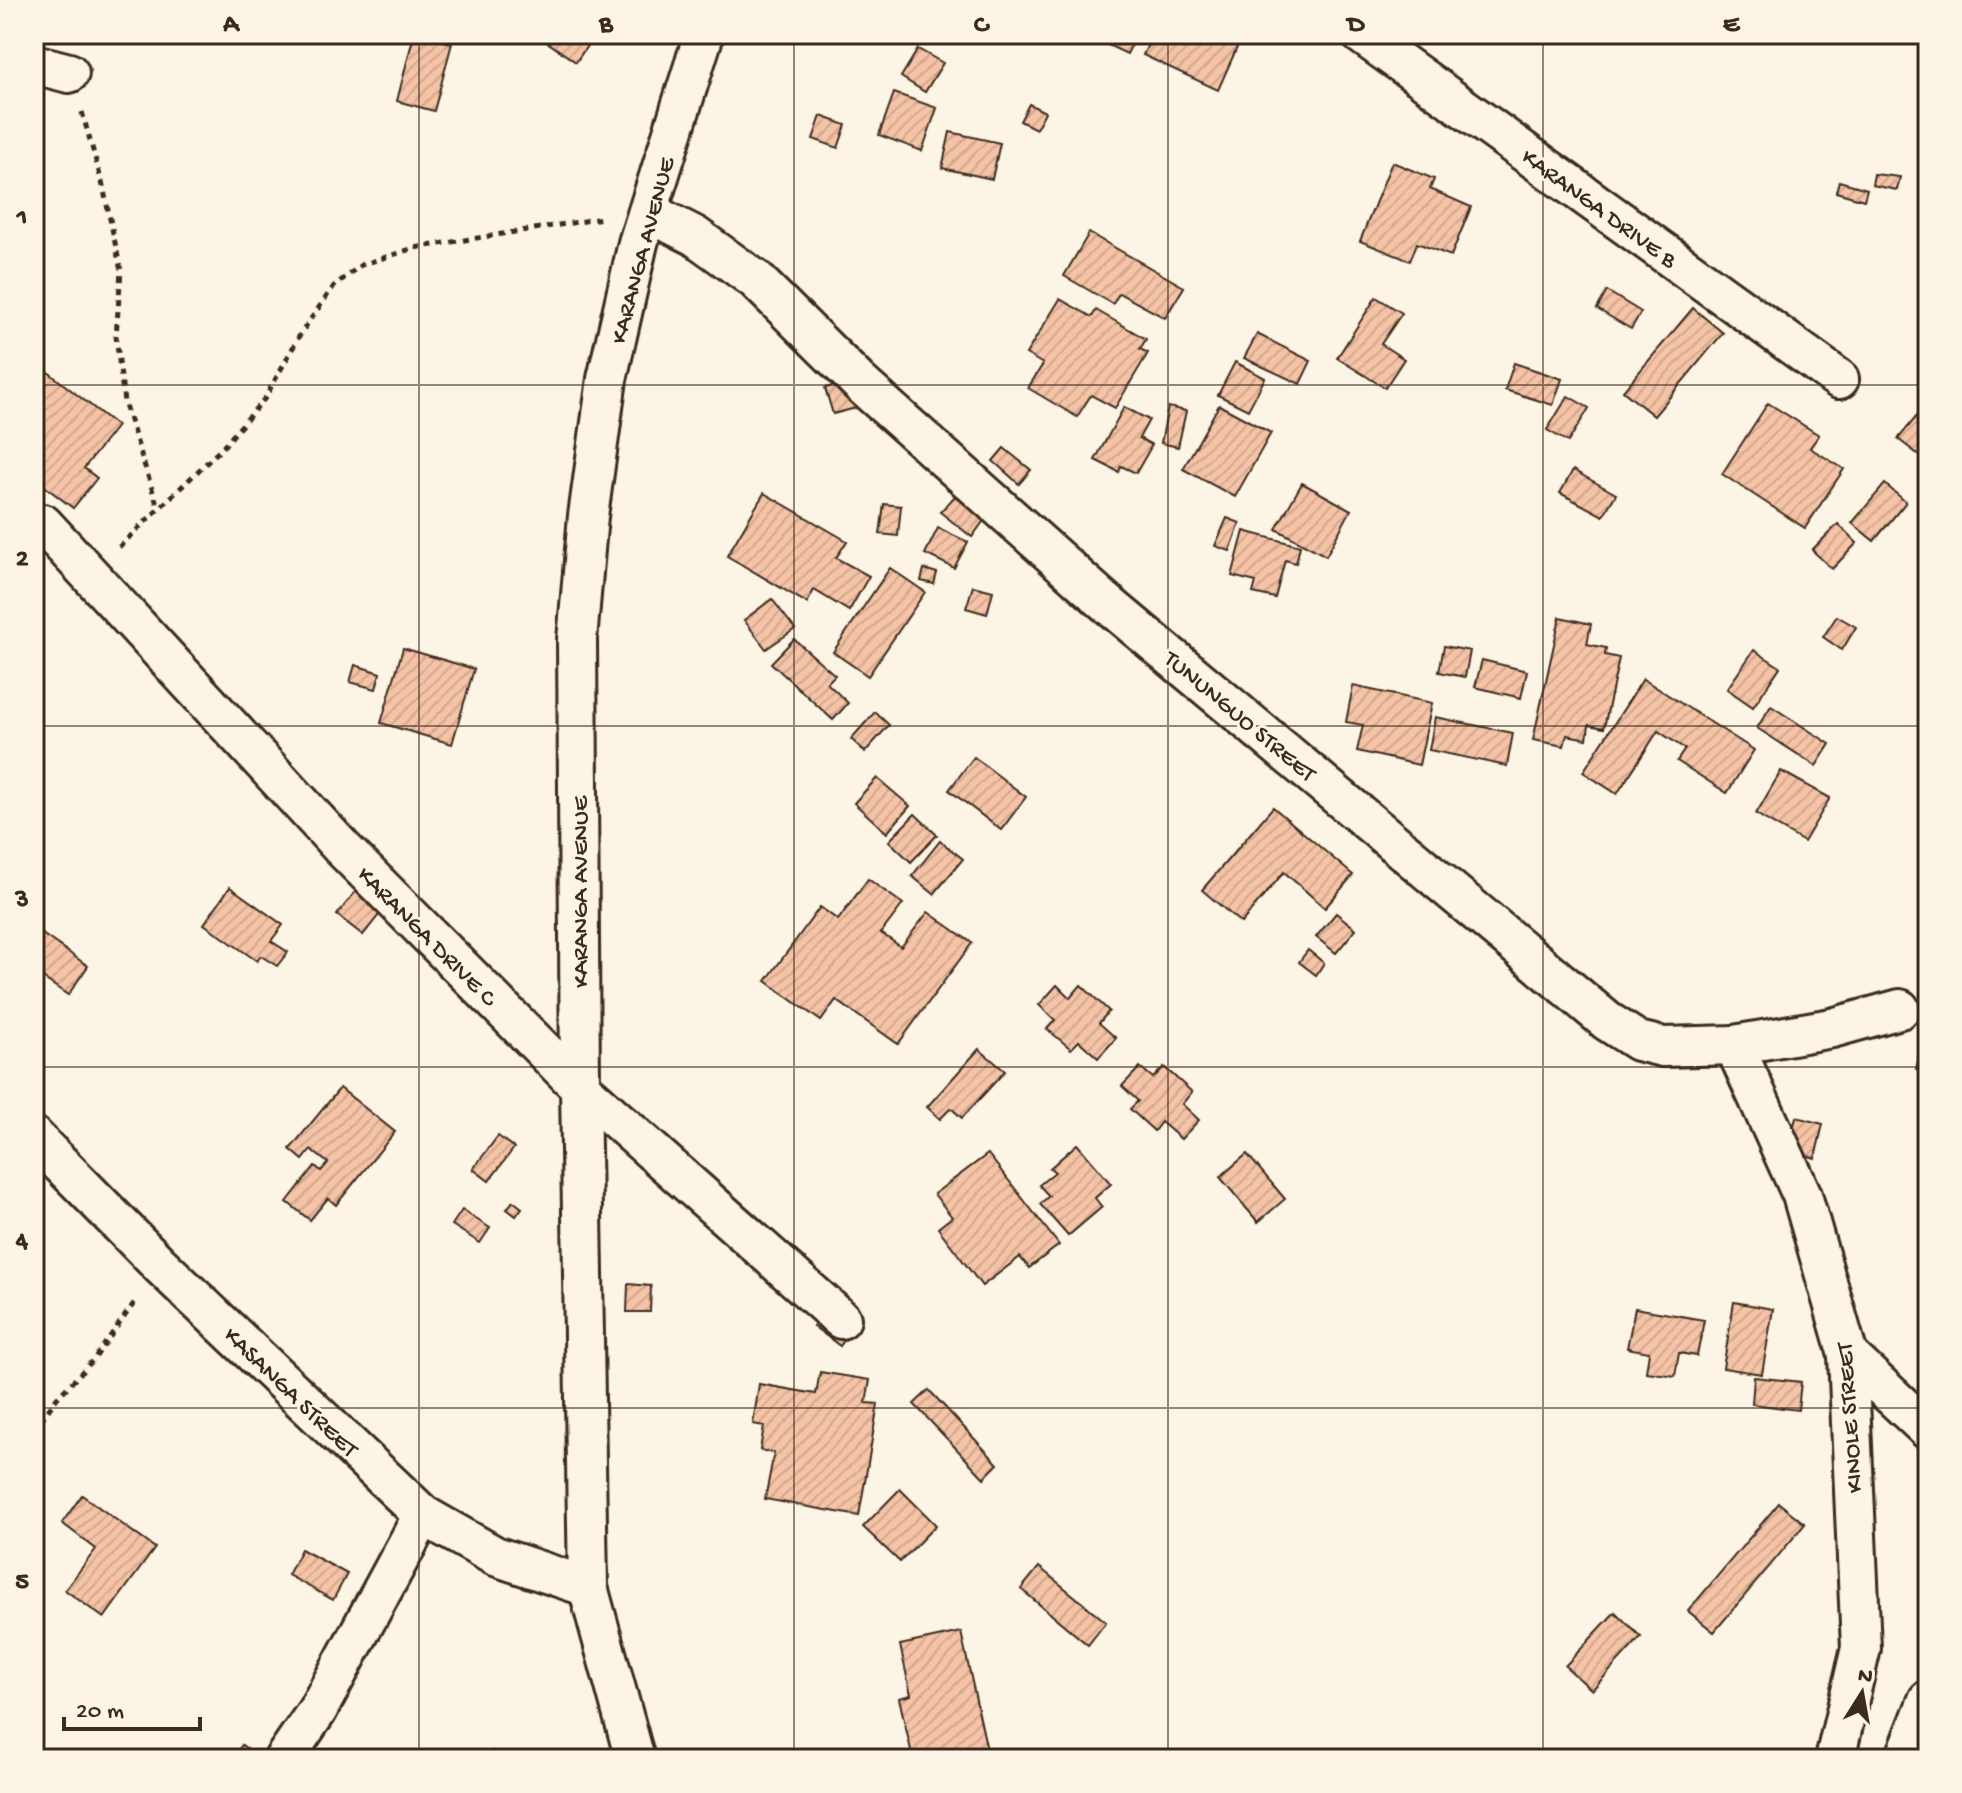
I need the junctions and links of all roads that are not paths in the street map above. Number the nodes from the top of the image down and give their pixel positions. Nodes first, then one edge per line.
1 (704, 34) edge
2 (1361, 34) edge
3 (648, 212) junction
4 (1839, 379) dead end
5 (43, 524) dead end
6 (1900, 1009) dead end
7 (1734, 1045) junction
8 (580, 1087) junction
9 (34, 1137) edge
10 (841, 1319) dead end
11 (1848, 1355) junction
12 (1928, 1430) edge
13 (423, 1515) junction
14 (588, 1587) junction
15 (1928, 1700) edge
16 (284, 1759) edge
17 (635, 1759) edge
18 (1835, 1759) edge
19 (1905, 1759) edge

1 - 3 street, KARANGA AVENUE
2 - 4 street, KARANGA DRIVE B
3 - 7 street, TUNUNGUO STREET
3 - 8 street, KARANGA AVENUE
5 - 8 street, KARANGA DRIVE C
6 - 7 street, TUNUNGUO STREET
7 - 11 street, KINOLE STREET
8 - 10 street, KARANGA DRIVE C
8 - 14 street, KARANGA AVENUE
9 - 13 street, KASANGA STREET
11 - 12 street
11 - 18 street, KINOLE STREET
13 - 14 street, KASANGA STREET
13 - 16 street
14 - 17 street, KARANGA AVENUE
15 - 19 street

